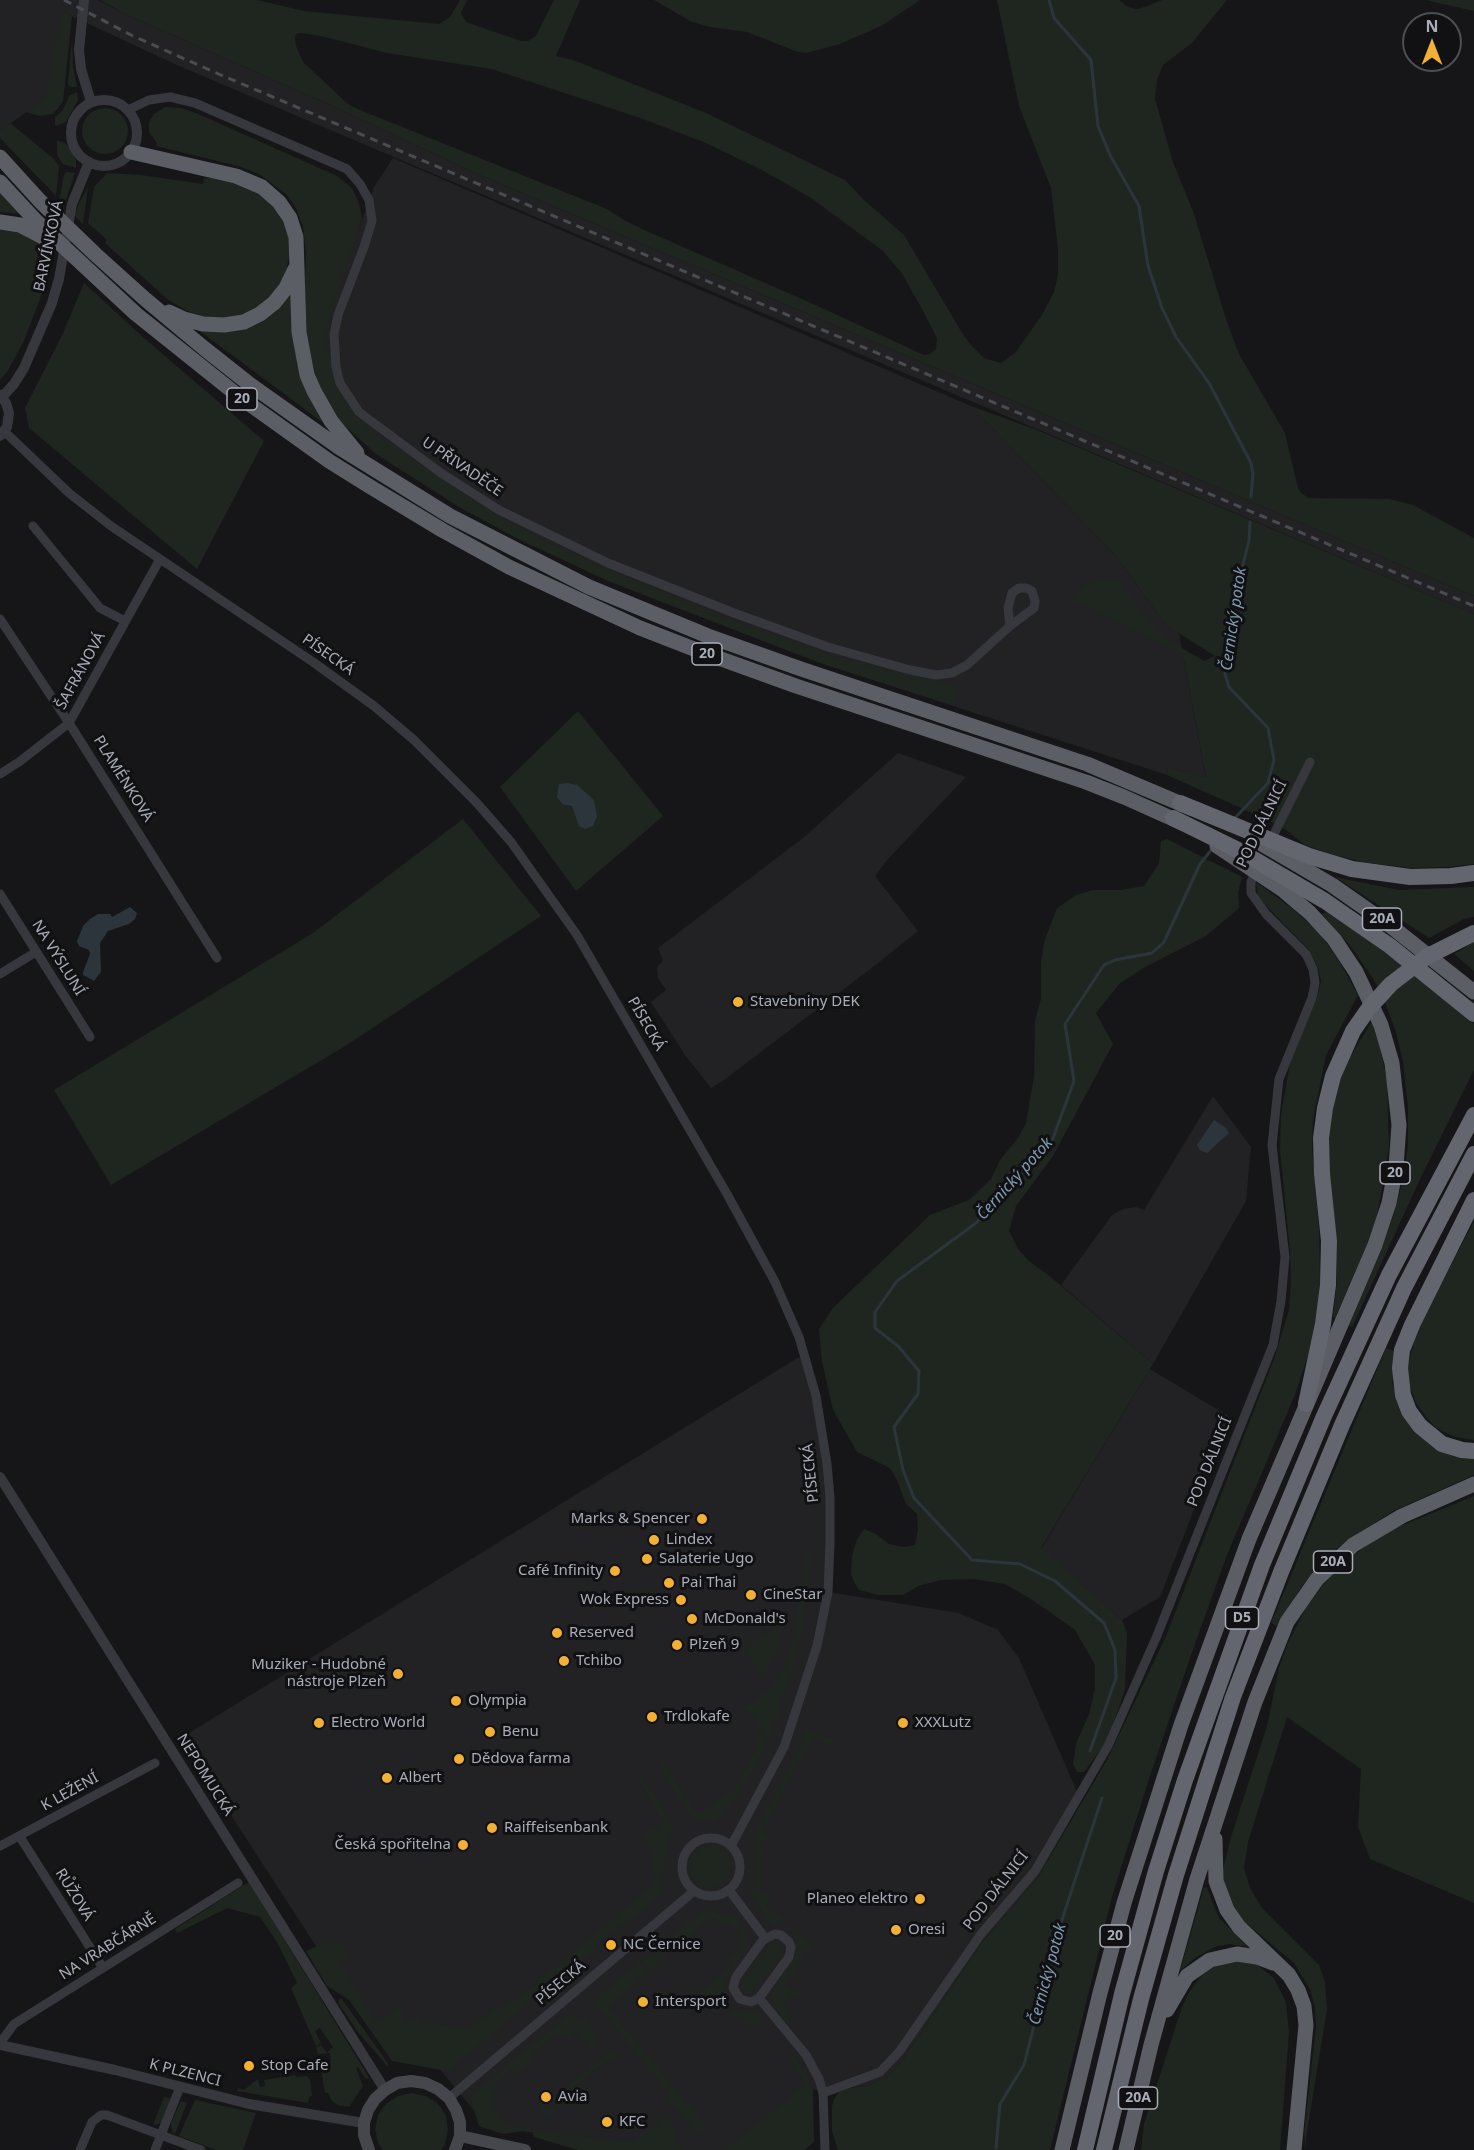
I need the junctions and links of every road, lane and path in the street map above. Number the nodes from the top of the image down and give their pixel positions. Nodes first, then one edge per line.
1 (84, 0) edge
2 (91, 102) junction
3 (128, 110) junction
4 (131, 152) junction
5 (0, 157) edge
6 (88, 162) junction
7 (0, 182) edge
8 (0, 222) edge
9 (37, 227) junction
10 (297, 260) junction
11 (145, 299) junction
12 (1, 396) edge
13 (2, 433) edge
14 (376, 472) junction
15 (33, 526) dead end
16 (160, 559) junction
17 (0, 619) edge
18 (125, 621) junction
19 (1010, 626) dead end
20 (69, 723) junction
21 (1310, 762) dead end
22 (0, 774) edge
23 (1177, 810) junction
24 (1279, 863) junction
25 (1474, 873) edge
26 (0, 894) edge
27 (1472, 934) edge
28 (36, 952) junction
29 (216, 958) dead end
30 (0, 974) edge
31 (1474, 992) edge
32 (1474, 1014) edge
33 (90, 1037) dead end
34 (1474, 1115) edge
35 (1474, 1154) edge
36 (1474, 1200) edge
37 (1306, 1404) junction
38 (1474, 1451) edge
39 (0, 1477) edge
40 (1474, 1484) edge
41 (155, 1763) dead end
42 (1217, 1815) junction
43 (20, 1837) junction
44 (0, 1846) edge
45 (731, 1846) junction
46 (238, 1883) dead end
47 (729, 1890) junction
48 (694, 1891) junction
49 (765, 1938) junction
50 (103, 1968) junction
51 (1284, 1969) junction
52 (759, 1998) junction
53 (0, 2044) edge
54 (1151, 2045) junction
55 (180, 2087) junction
56 (385, 2090) junction
57 (823, 2093) junction
58 (449, 2098) junction
59 (364, 2124) junction
60 (161, 2134) junction
61 (460, 2136) junction
62 (80, 2150) edge
63 (155, 2150) edge
64 (201, 2150) edge
65 (369, 2150) edge
66 (455, 2150) edge
67 (525, 2150) edge
68 (825, 2150) edge
69 (1062, 2150) edge
70 (1085, 2150) edge
71 (1104, 2150) edge
72 (1126, 2150) edge
73 (1294, 2150) edge

1 - 2 street
2 - 3 street
2 - 6 street
3 - 4 street
3 - 19 street, U PŘIVADĚČE
4 - 6 street
4 - 10 highway
5 - 11 highway, 20
6 - 12 street, BARVÍNKOVÁ
7 - 9 highway, 20
8 - 9 highway
9 - 23 highway, 20
10 - 11 highway
10 - 14 highway
11 - 14 highway, 20
12 - 13 street, BARVÍNKOVÁ
13 - 16 street, PÍSECKÁ
14 - 23 highway, 20
15 - 18 street, ŠAFRÁNOVÁ
16 - 18 street, ŠAFRÁNOVÁ
16 - 45 street, PÍSECKÁ
17 - 20 street, PLAMÉNKOVÁ
18 - 20 street, ŠAFRÁNOVÁ
20 - 22 street, ŠAFRÁNOVÁ
20 - 29 street, PLAMÉNKOVÁ
21 - 57 street, POD DÁLNICÍ
23 - 24 highway
23 - 24 highway
24 - 25 highway
24 - 31 highway, 20A
24 - 32 highway
24 - 37 highway, 20
26 - 28 street, NA VÝSLUNÍ
27 - 37 highway
28 - 30 street
28 - 33 street, NA VÝSLUNÍ
34 - 70 highway, D5
35 - 71 highway, D5
36 - 38 highway
37 - 69 highway, 20
39 - 56 street, NEPOMUCKÁ
40 - 42 highway, 20A
41 - 43 street, K LEŽENÍ
42 - 51 highway
42 - 54 highway, 20A
43 - 44 street, K LEŽENÍ
43 - 50 street, RŮŽOVÁ
45 - 47 street
45 - 48 street
46 - 50 street, NA VRABČÁRNĚ
47 - 48 street
47 - 49 street
48 - 58 street, PÍSECKÁ
49 - 52 street
49 - 52 street
50 - 53 street, NA VRABČÁRNĚ
51 - 54 highway
51 - 73 highway
52 - 57 street
53 - 55 street, K PLZENCI
54 - 72 highway, 20A
55 - 59 street, K PLZENCI
55 - 60 street
56 - 58 main road
56 - 59 main road
57 - 68 street
58 - 61 main road
59 - 65 main road
60 - 62 street
60 - 63 street
60 - 64 street
61 - 66 main road
61 - 67 main road

